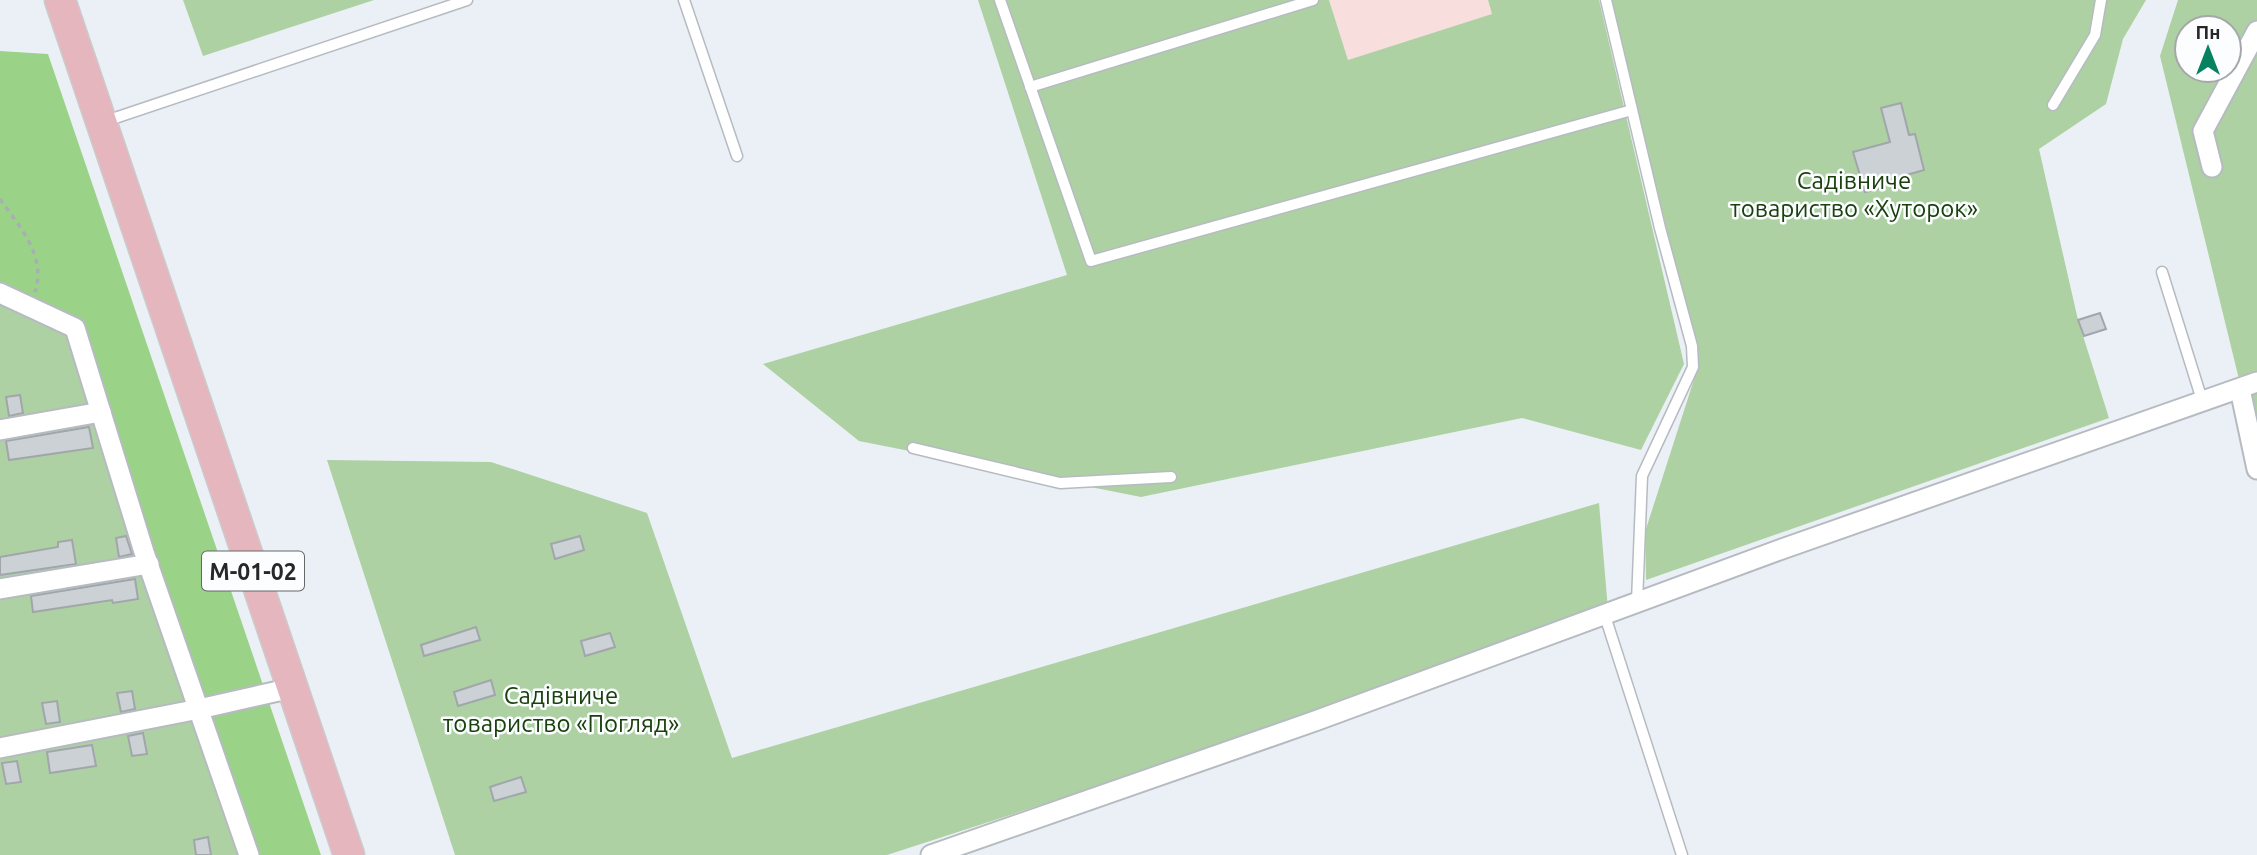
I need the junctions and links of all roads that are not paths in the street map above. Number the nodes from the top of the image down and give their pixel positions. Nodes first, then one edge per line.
1 (60, 0) edge
2 (467, 0) edge
3 (684, 0) edge
4 (1000, 0) edge
5 (1313, 0) edge
6 (1606, 0) edge
7 (2101, 0) edge
8 (2257, 30) edge
9 (1030, 87) junction
10 (2053, 105) dead end
11 (1632, 110) junction
12 (102, 122) junction
13 (737, 156) dead end
14 (2212, 167) dead end
15 (2162, 272) dead end
16 (0, 293) edge
17 (2248, 386) edge
18 (2202, 400) junction
19 (101, 412) junction
20 (0, 430) edge
21 (913, 448) dead end
22 (2257, 469) edge
23 (1171, 477) dead end
24 (149, 564) junction
25 (0, 589) edge
26 (1637, 602) junction
27 (1605, 616) junction
28 (292, 688) junction
29 (199, 709) junction
30 (0, 748) edge
31 (249, 855) edge
32 (349, 855) edge
33 (931, 855) edge
34 (1682, 855) edge

1 - 12 main road, М-01-02
2 - 12 lane
3 - 13 lane
4 - 9 lane
5 - 9 lane
6 - 11 lane
7 - 10 lane
8 - 14 street
9 - 11 lane
11 - 26 lane
12 - 28 main road, М-01-02
15 - 18 lane
16 - 19 street
17 - 18 street
17 - 22 street
18 - 26 street
19 - 20 street
19 - 24 street
21 - 23 lane
24 - 25 street
24 - 29 street
26 - 27 street
27 - 33 street
27 - 34 lane
28 - 29 street
28 - 32 main road, М-01-02
29 - 30 street
29 - 31 street

